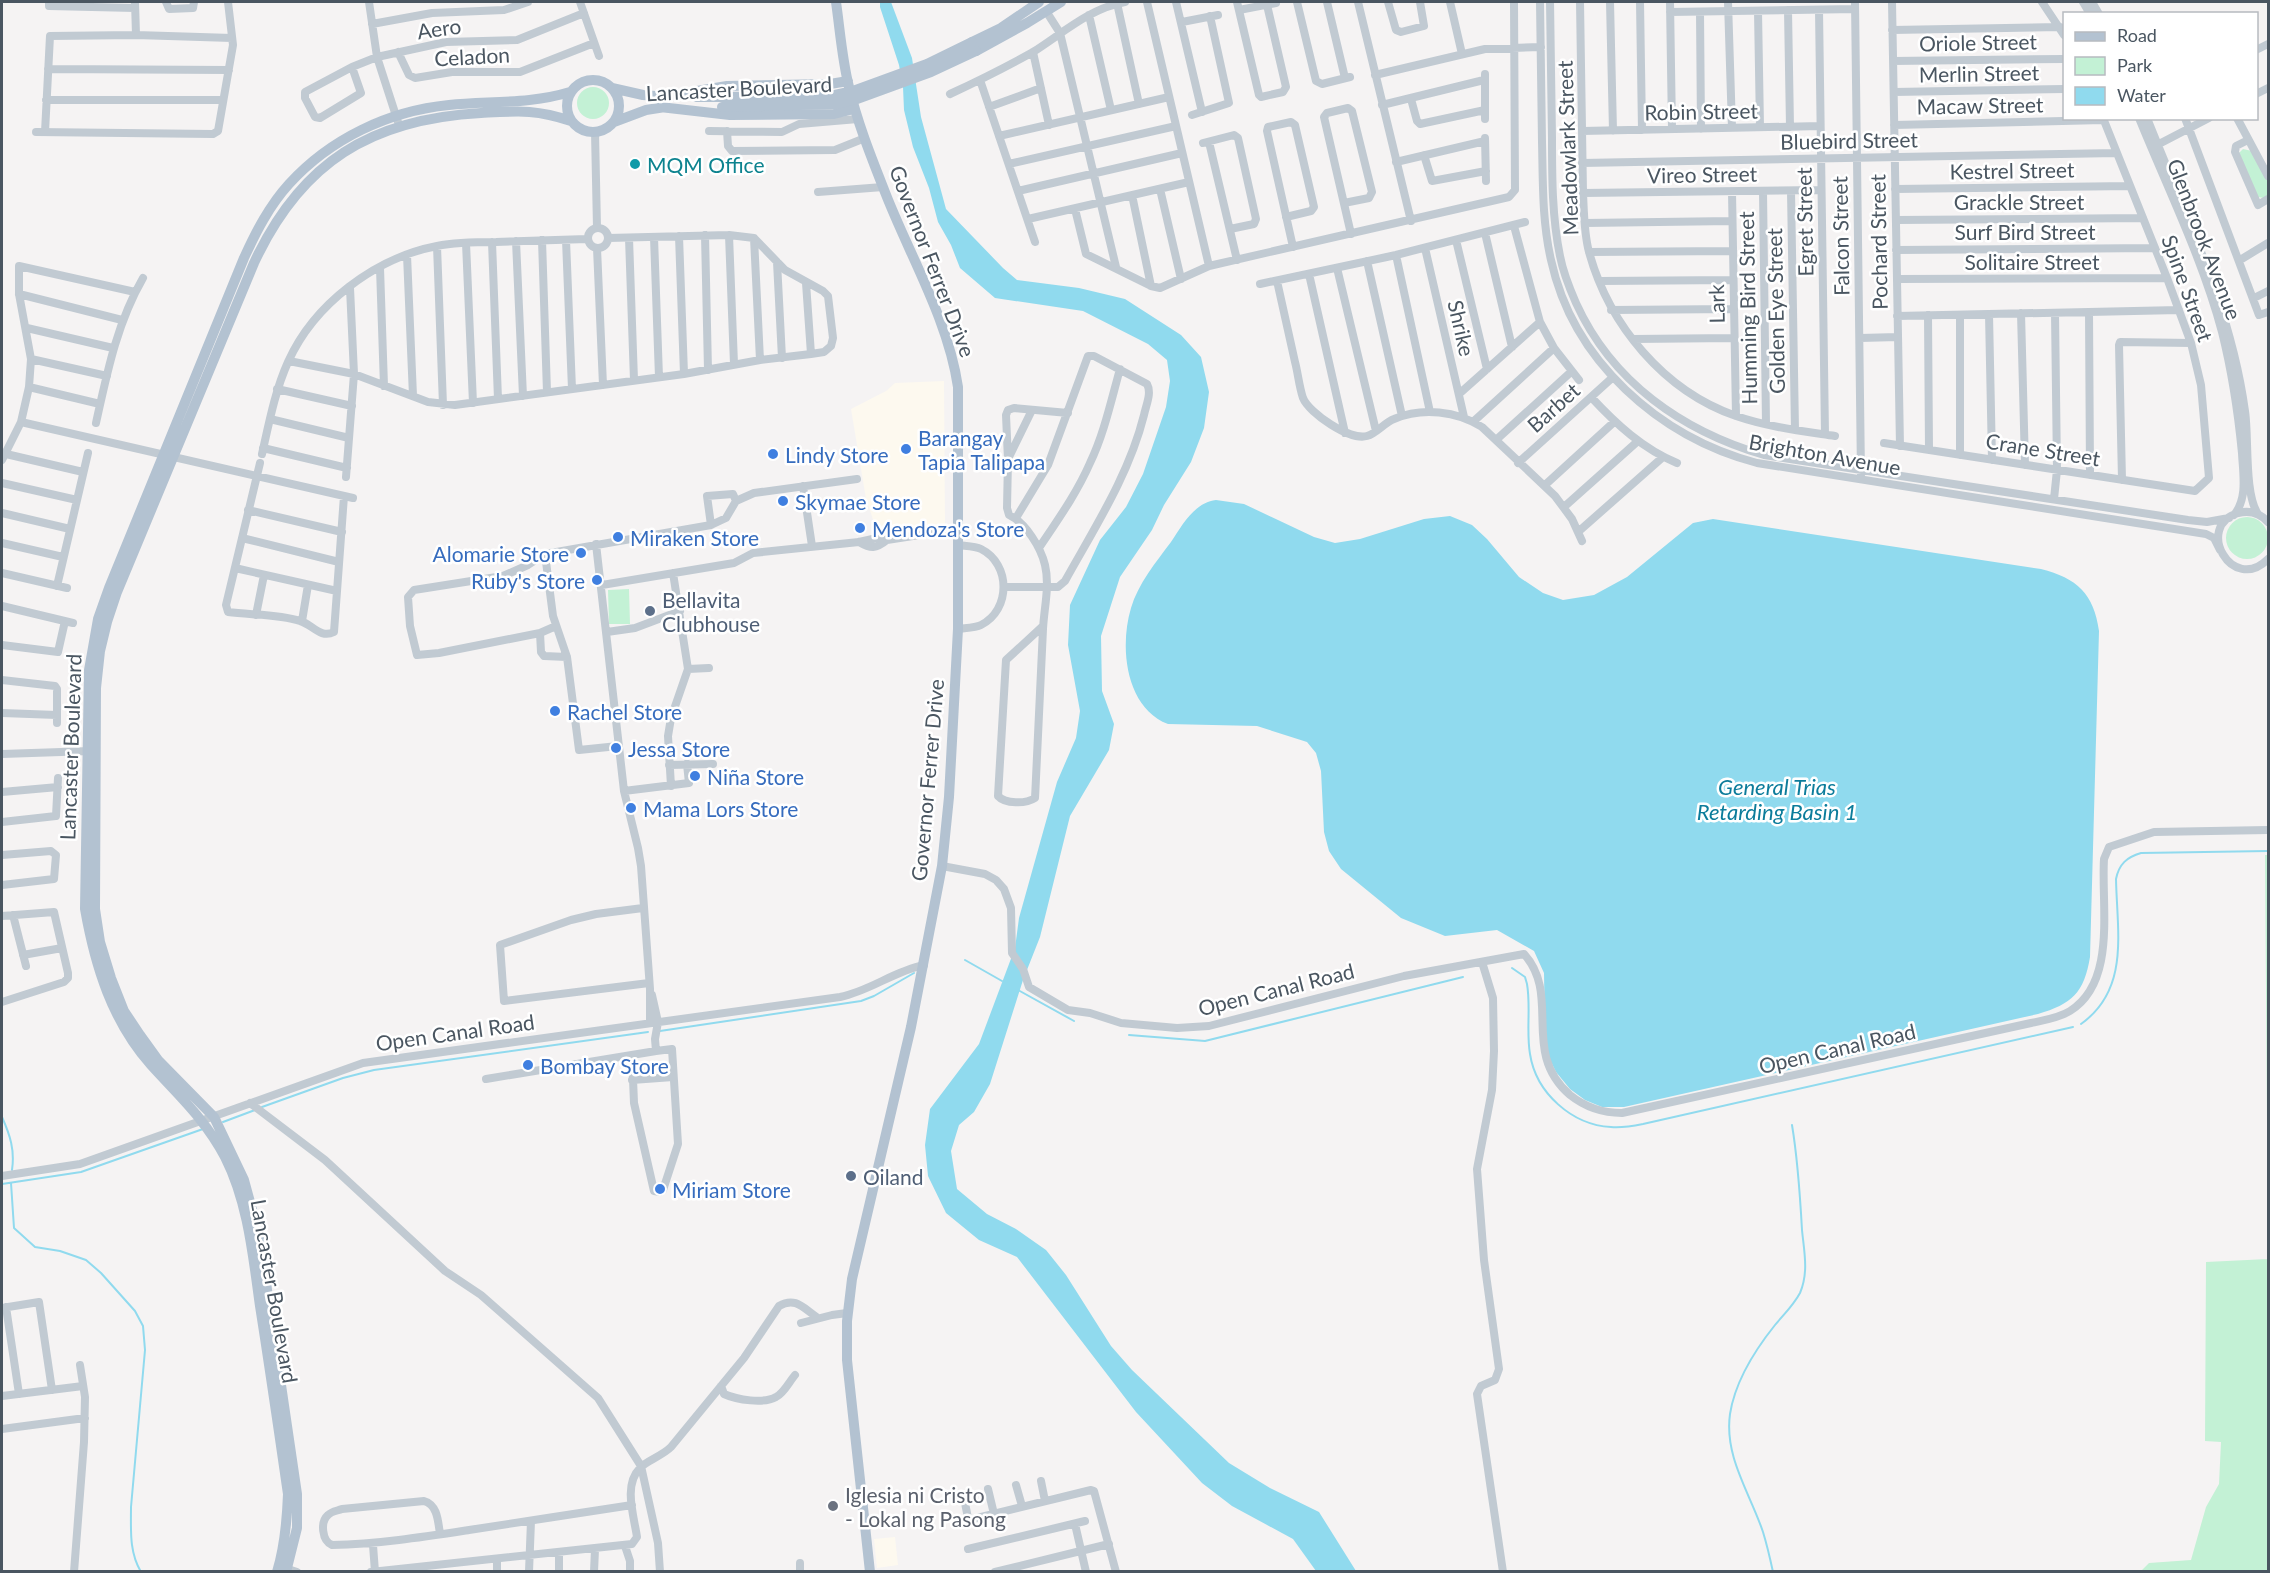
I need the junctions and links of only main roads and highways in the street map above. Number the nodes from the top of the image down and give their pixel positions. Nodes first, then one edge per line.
1 (836, 2) edge
2 (1039, 2) edge
3 (1060, 2) edge
4 (974, 47) junction
5 (848, 81) junction
6 (612, 88) junction
7 (570, 92) junction
8 (661, 102) junction
9 (856, 114) junction
10 (397, 121) junction
11 (571, 121) junction
12 (614, 122) junction
13 (93, 751) junction
14 (285, 1570) edge
15 (870, 1572) edge

1 - 5 main road, Governor Ferrer Drive
2 - 4 main road, Lancaster Boulevard
3 - 4 main road, Lancaster Boulevard
4 - 8 main road, Lancaster Boulevard, bridge
5 - 8 main road
5 - 9 main road, Governor Ferrer Drive
6 - 7 main road
6 - 8 main road, Lancaster Boulevard
6 - 12 main road
7 - 10 main road, Lancaster Boulevard
7 - 11 main road
8 - 9 main road
8 - 12 main road, Lancaster Boulevard
9 - 15 main road, Governor Ferrer Drive
10 - 11 main road, Lancaster Boulevard
10 - 13 main road, Lancaster Boulevard
11 - 12 main road
13 - 14 main road, Lancaster Boulevard
13 - 14 main road, Lancaster Boulevard

